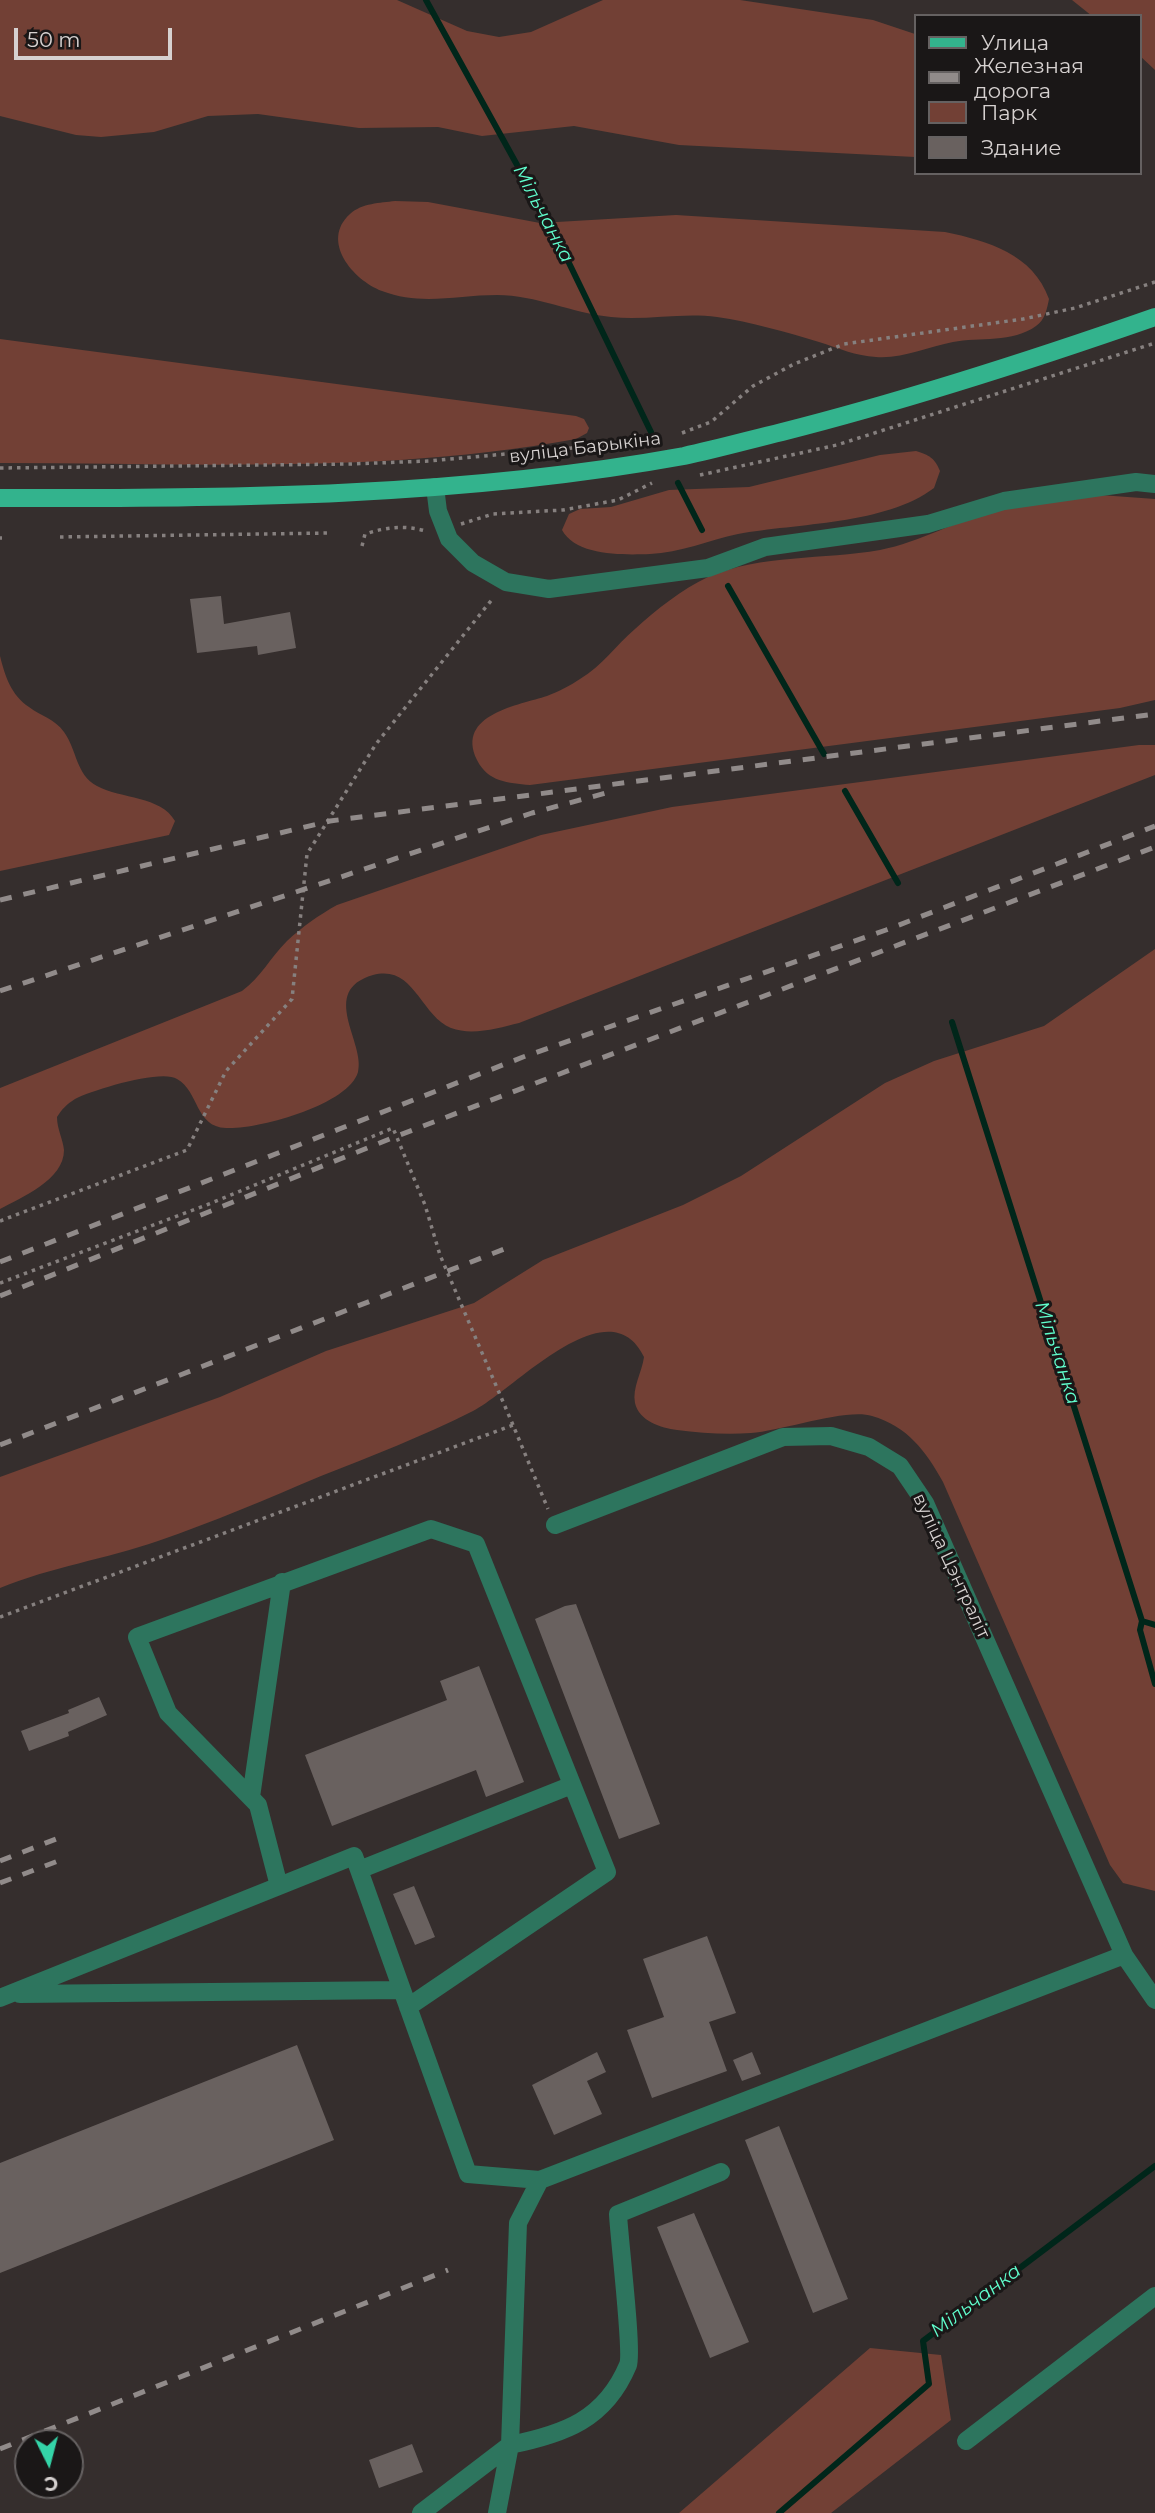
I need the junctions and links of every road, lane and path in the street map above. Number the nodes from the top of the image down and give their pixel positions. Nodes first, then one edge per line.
1 (1155, 282) edge
2 (1155, 317) edge
3 (1155, 344) edge
4 (682, 433) dead end
5 (626, 443) dead end
6 (0, 468) edge
7 (700, 475) dead end
8 (652, 483) dead end
9 (1155, 484) edge
10 (435, 487) junction
11 (0, 498) edge
12 (425, 530) junction
13 (328, 533) dead end
14 (446, 533) junction
15 (60, 537) dead end
16 (362, 546) dead end
17 (506, 582) junction
18 (0, 1221) edge
19 (0, 1283) edge
20 (513, 1425) junction
21 (555, 1525) joint
22 (282, 1582) junction
23 (0, 1617) edge
24 (572, 1785) junction
25 (251, 1797) junction
26 (359, 1870) junction
27 (278, 1886) junction
28 (1124, 1955) junction
29 (402, 1990) junction
30 (6, 1996) edge
31 (1155, 2000) edge
32 (408, 2007) junction
33 (721, 2172) dead end
34 (540, 2179) junction
35 (1155, 2296) edge
36 (966, 2441) dead end
37 (510, 2445) junction
38 (421, 2513) edge
39 (497, 2513) edge

1 - 4 path
2 - 10 main road, вуліца Барыкіна
3 - 7 path
5 - 6 path
8 - 14 path
9 - 17 street
10 - 11 main road, вуліца Барыкіна
10 - 14 street
12 - 14 path
12 - 14 path
12 - 16 path
13 - 15 path
14 - 17 street
17 - 18 path
19 - 20 path
20 - 21 path
20 - 23 path
21 - 28 street, вуліца Цэнтраліт
22 - 24 street
22 - 25 street
22 - 25 street
24 - 26 street
24 - 32 street
25 - 27 street
26 - 27 street
26 - 29 street
27 - 30 street
28 - 31 street, вуліца Цэнтраліт
28 - 34 street
29 - 30 street
29 - 32 street
32 - 34 street
33 - 37 street
34 - 37 street
35 - 36 street
37 - 38 street
37 - 39 street

